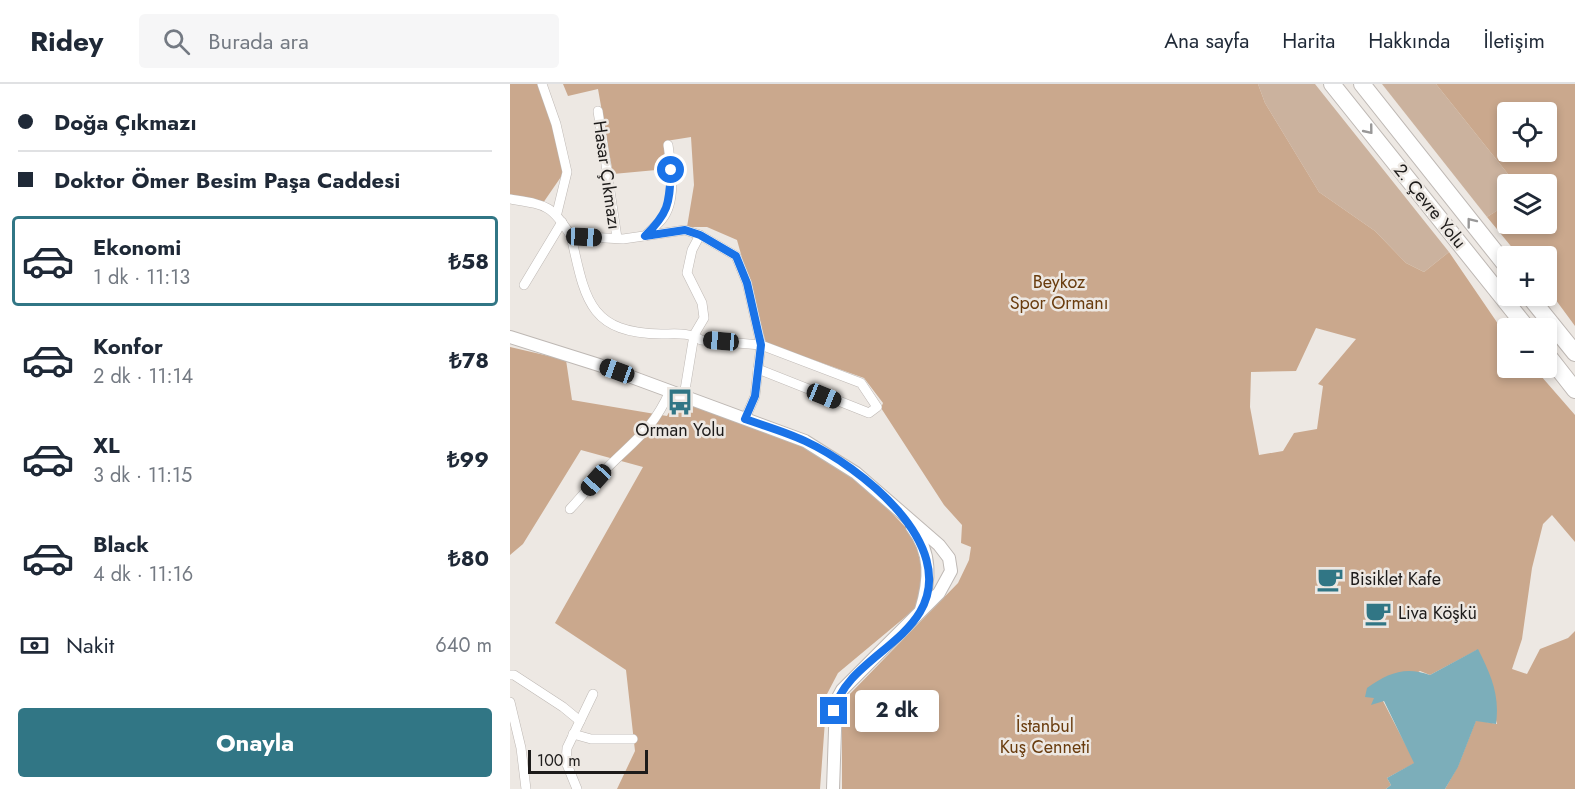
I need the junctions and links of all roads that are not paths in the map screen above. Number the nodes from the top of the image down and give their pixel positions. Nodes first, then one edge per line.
1 (542, 84) edge
2 (1332, 84) edge
3 (1362, 84) edge
4 (598, 111) dead end
5 (668, 145) dead end
6 (510, 199) edge
7 (557, 213) junction
8 (562, 222) junction
9 (700, 235) junction
10 (571, 236) junction
11 (645, 236) junction
12 (616, 238) junction
13 (1497, 254) edge
14 (524, 285) dead end
15 (1537, 306) edge
16 (1519, 318) edge
17 (694, 335) junction
18 (510, 337) edge
19 (761, 345) junction
20 (1575, 353) edge
21 (1557, 367) edge
22 (758, 369) junction
23 (1575, 390) edge
24 (670, 391) junction
25 (684, 396) junction
26 (745, 419) junction
27 (570, 508) dead end
28 (902, 514) junction
29 (929, 568) junction
30 (951, 568) junction
31 (920, 612) junction
32 (510, 675) edge
33 (593, 694) dead end
34 (510, 702) edge
35 (580, 721) junction
36 (573, 734) junction
37 (633, 739) dead end
38 (526, 789) edge
39 (577, 789) edge
40 (833, 789) edge

1 - 7 street
2 -> 16 highway, 2. Çevre Yolu
13 -> 3 highway, 2. Çevre Yolu
4 - 12 street, Hasar Çıkmazı
5 - 11 street
6 - 7 street
7 - 8 street
8 - 10 street
8 - 14 street
9 - 11 street
9 - 17 street
9 - 19 street
10 - 12 street
10 - 17 street
11 - 12 street
15 - 20 highway
17 - 19 street
17 - 25 street
18 - 24 street
19 - 22 street
19 - 22 street
21 - 23 highway
22 - 26 street
24 - 25 street
24 - 27 street
25 - 26 street
26 - 28 street
28 - 29 street
28 - 30 street
29 - 30 street
29 - 31 street
30 - 31 street
31 - 40 street
32 - 35 street
33 - 35 street
34 - 38 street
35 - 36 street
36 - 37 street
36 - 39 street

